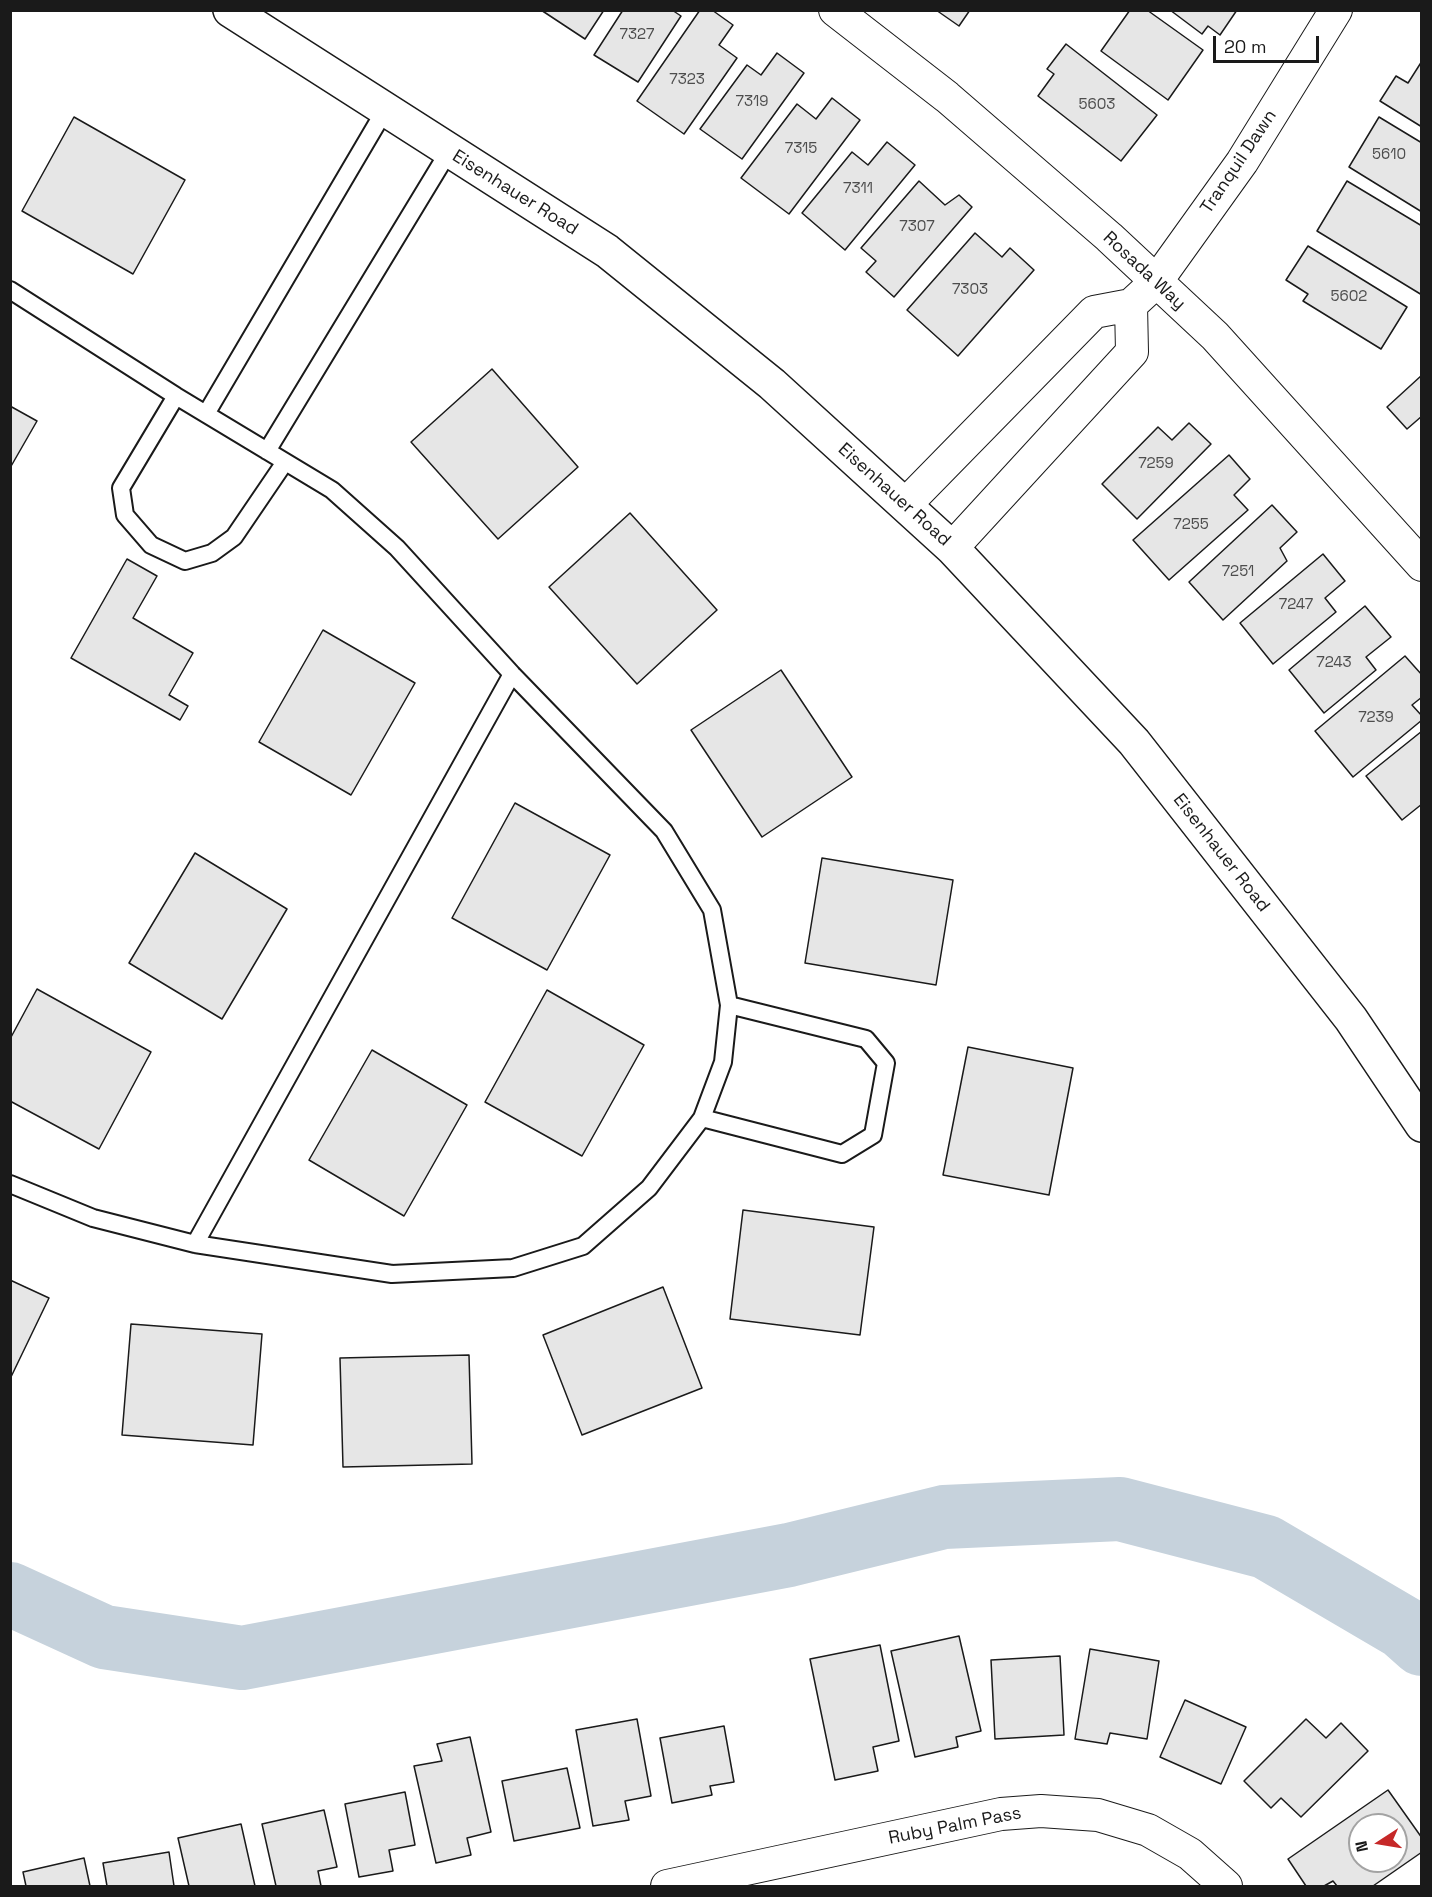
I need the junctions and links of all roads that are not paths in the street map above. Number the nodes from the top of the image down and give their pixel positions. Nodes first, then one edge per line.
1 (230, 10) edge
2 (835, 10) edge
3 (1336, 10) edge
4 (386, 110) junction
5 (449, 151) junction
6 (1156, 282) junction
7 (10, 290) edge
8 (1131, 305) junction
9 (176, 396) junction
10 (206, 414) junction
11 (267, 451) junction
12 (285, 462) junction
13 (905, 505) junction
14 (952, 548) junction
15 (1422, 565) edge
16 (512, 674) junction
17 (729, 1005) junction
18 (702, 1118) junction
19 (1422, 1125) edge
20 (10, 1184) edge
21 (195, 1244) junction
22 (667, 1887) edge
23 (1226, 1887) edge

1 - 4 main road, Eisenhauer Road
2 - 6 street, Rosada Way
3 - 6 street, Tranquil Dawn
4 - 5 main road, Eisenhauer Road
4 - 10 lane
5 - 11 lane
5 - 13 main road, Eisenhauer Road
6 - 8 street, Tranquil Dawn
6 - 15 street, Rosada Way
7 - 9 lane
8 - 13 street
8 - 14 street
9 - 10 lane
9 - 12 lane
10 - 11 lane
11 - 12 lane
12 - 16 lane
13 - 14 main road, Eisenhauer Road
14 - 19 main road, Eisenhauer Road
16 - 17 lane
16 - 21 lane
17 - 18 lane
17 - 18 lane
18 - 21 lane
20 - 21 lane
22 - 23 street, Ruby Palm Pass

